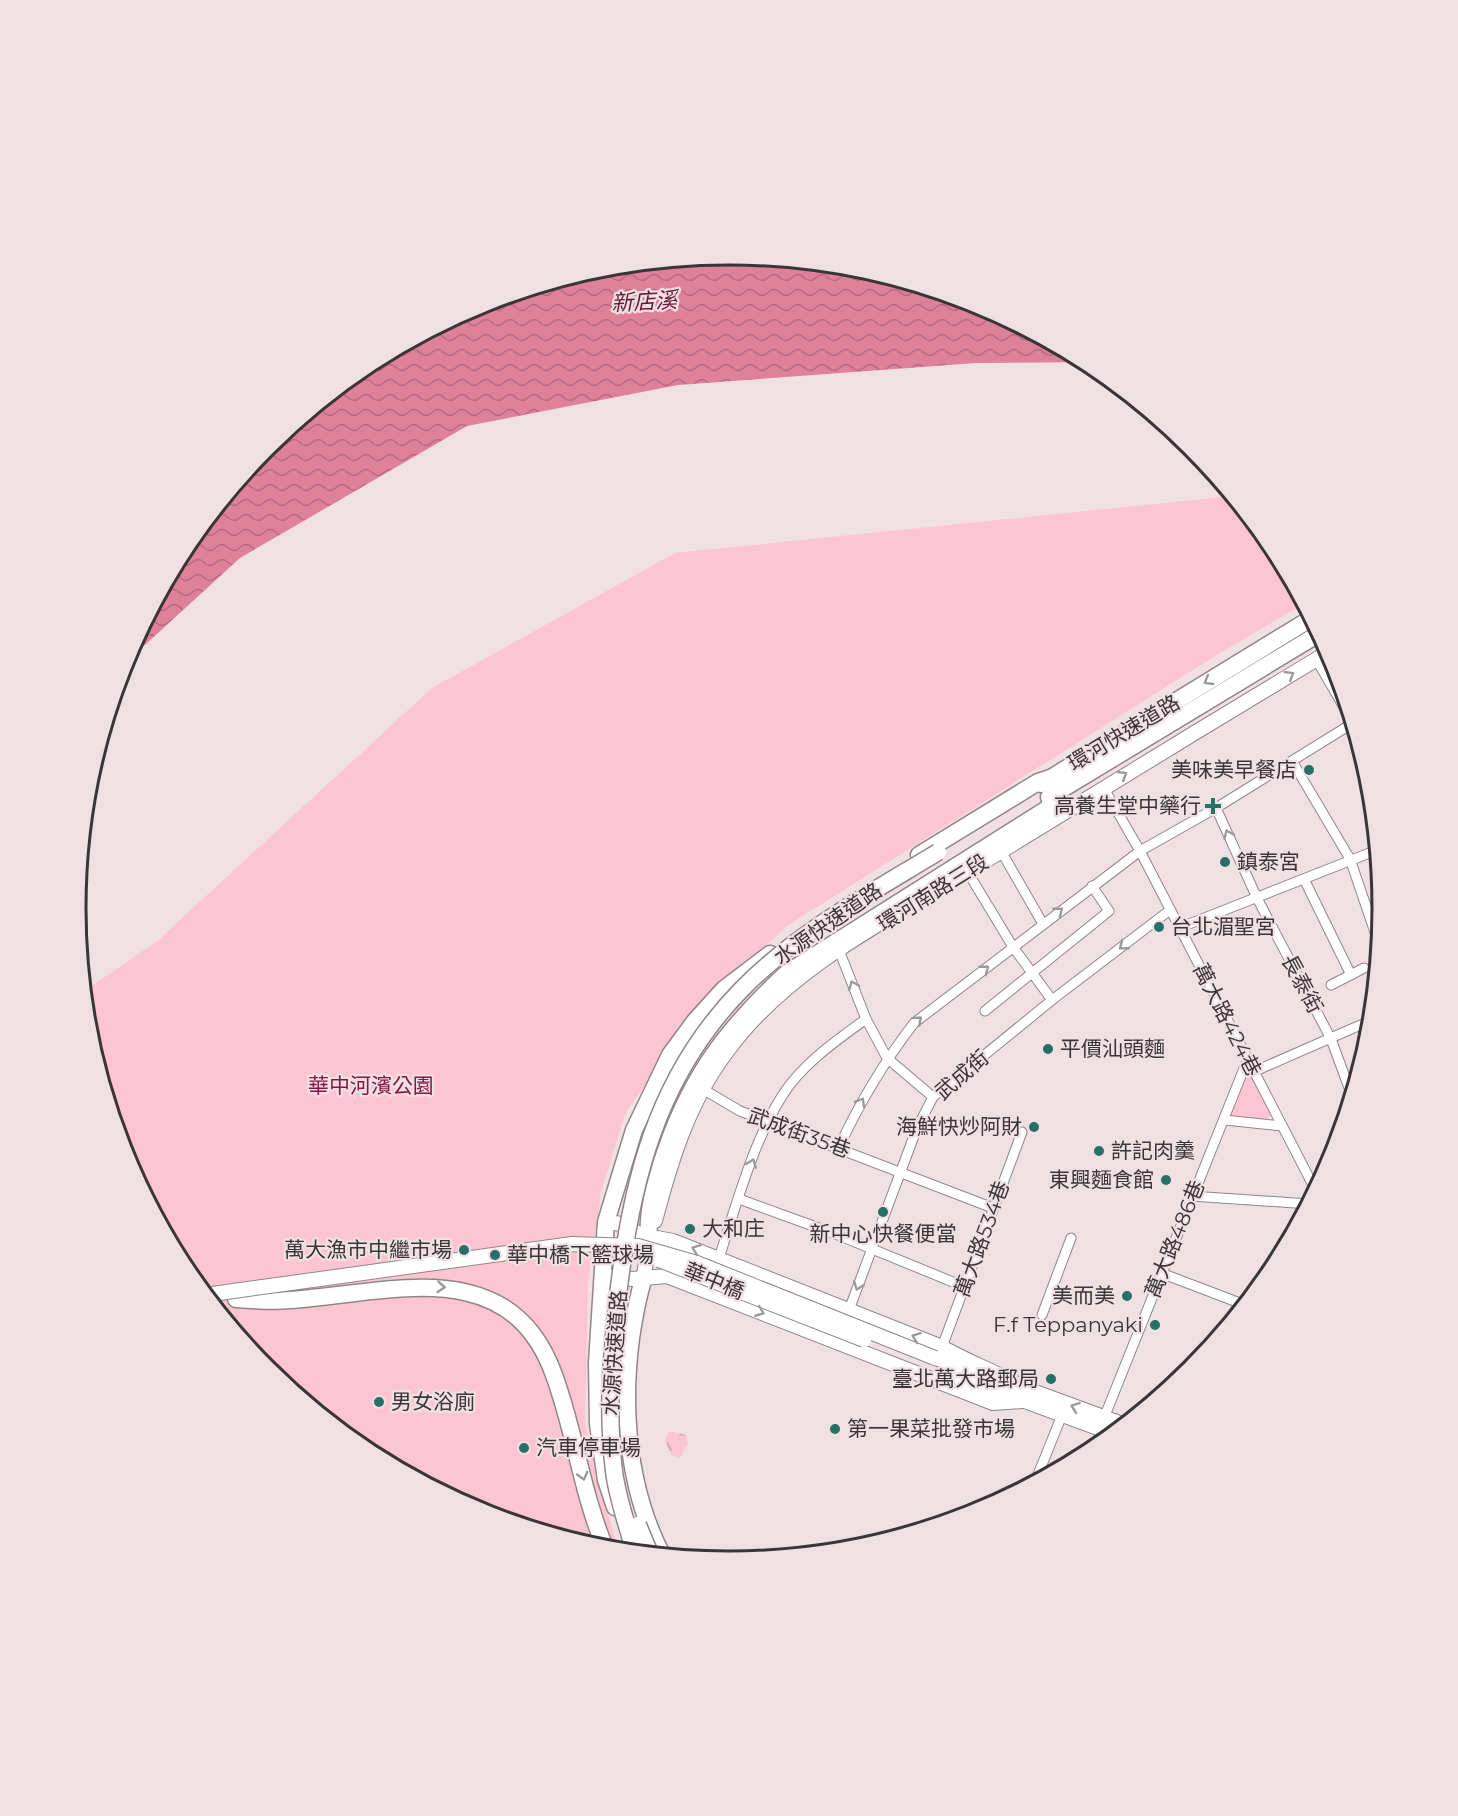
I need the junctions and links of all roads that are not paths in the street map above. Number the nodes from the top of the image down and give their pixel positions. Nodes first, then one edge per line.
1 (1306, 622) edge
2 (1313, 637) edge
3 (1321, 656) edge
4 (1316, 659) junction
5 (1334, 689) edge
6 (1346, 726) edge
7 (1292, 761) junction
8 (1054, 785) junction
9 (1103, 787) junction
10 (1216, 808) junction
11 (1001, 851) junction
12 (1140, 851) junction
13 (1370, 853) edge
14 (940, 857) junction
15 (1350, 860) junction
16 (967, 872) junction
17 (1304, 879) junction
18 (1092, 886) junction
19 (1257, 898) junction
20 (1170, 910) junction
21 (1372, 921) edge
22 (1043, 924) junction
23 (1179, 928) junction
24 (1013, 947) junction
25 (840, 950) junction
26 (1364, 968) dead end
27 (1031, 974) junction
28 (1351, 975) junction
29 (1331, 985) dead end
30 (742, 988) junction
31 (1052, 1000) junction
32 (985, 1011) dead end
33 (866, 1019) junction
34 (1362, 1025) edge
35 (1331, 1039) junction
36 (887, 1058) junction
37 (1247, 1061) junction
38 (1253, 1072) junction
39 (1348, 1085) edge
40 (702, 1088) junction
41 (933, 1097) junction
42 (1226, 1120) junction
43 (768, 1121) junction
44 (1282, 1126) junction
45 (1022, 1132) dead end
46 (839, 1147) junction
47 (901, 1171) junction
48 (1311, 1182) edge
49 (1191, 1196) junction
50 (739, 1198) junction
51 (1300, 1203) edge
52 (993, 1208) junction
53 (606, 1222) junction
54 (649, 1237) junction
55 (1071, 1238) dead end
56 (673, 1241) junction
57 (614, 1245) junction
58 (873, 1250) junction
59 (719, 1258) junction
60 (1161, 1273) junction
61 (603, 1276) junction
62 (644, 1276) junction
63 (667, 1276) junction
64 (965, 1287) junction
65 (214, 1294) edge
66 (236, 1299) junction
67 (219, 1302) edge
68 (1238, 1302) edge
69 (849, 1310) junction
70 (1042, 1315) dead end
71 (540, 1342) junction
72 (936, 1357) junction
73 (1024, 1395) junction
74 (572, 1399) dead end
75 (1062, 1415) junction
76 (1104, 1418) junction
77 (1117, 1422) edge
78 (1105, 1431) edge
79 (1042, 1470) edge
80 (602, 1539) edge
81 (632, 1544) edge
82 (638, 1545) edge
83 (642, 1545) edge
84 (658, 1547) edge

1 -> 8 highway, 環河快速道路
2 - 8 highway, 環河快速道路
3 - 4 main road, 環河南路三段
4 - 5 street
9 -> 4 main road, 環河南路三段
6 - 7 street
7 - 10 street
7 - 15 street
8 - 14 highway, 環河快速道路
8 - 53 highway
8 - 54 highway
9 - 11 main road, 環河南路三段
9 - 12 street, 萬大路424巷
10 - 12 street
19 -> 10 street, 長泰街
11 - 16 main road, 環河南路三段
11 - 22 street
12 - 18 street
12 - 20 street, 萬大路424巷
13 - 15 street
14 - 30 highway, 水源快速道路, bridge
14 - 83 highway, 水源快速道路, bridge
15 - 17 street
15 - 21 street
16 - 24 street
16 - 25 main road, 環河南路三段
17 - 19 street
17 - 28 street
22 -> 18 street
18 - 27 street
19 - 23 street
19 - 35 street, 長泰街
20 - 23 street, 萬大路424巷
20 -> 31 street, 武成街
22 - 24 street
23 - 37 street, 萬大路424巷
24 - 27 street
36 -> 24 street
33 -> 25 street
25 - 40 main road, 環河南路三段
26 - 28 street
27 - 31 street
27 - 32 street
28 - 29 street
30 - 57 highway, bridge
30 - 82 highway, 水源快速道路, bridge
31 - 41 street, 武成街
33 - 36 street
33 - 43 street
34 - 35 street
35 - 38 street
35 - 39 street, 長泰街
36 - 41 street
46 -> 36 street
37 - 38 street, 萬大路424巷
37 - 42 street, 萬大路486巷
38 - 44 street, 萬大路424巷
40 - 43 street, 武成街35巷
40 - 54 main road, 環河南路三段
41 - 47 street, 武成街
42 - 44 street
42 - 49 street, 萬大路486巷
43 - 46 street, 武成街35巷
50 -> 43 street
44 - 48 street, 萬大路424巷
45 - 52 street, 萬大路534巷
46 - 47 street, 武成街35巷
47 - 52 street, 武成街35巷
47 - 58 street, 武成街
49 - 51 street
49 - 60 street, 萬大路486巷
50 - 58 street
50 - 59 street
52 - 64 street, 萬大路534巷
53 - 54 main road
53 - 61 highway
54 - 56 main road
54 - 62 main road, 環河南路三段
55 - 70 street
59 -> 56 main road
56 - 63 main road
57 - 65 main road, 華中橋, bridge
57 - 72 main road, 華中橋, bridge
58 - 64 street
58 -> 69 street, 武成街
59 - 69 main road
60 - 68 street
60 - 76 street, 萬大路486巷
61 - 62 main road
61 - 81 highway
62 - 63 main road
62 - 84 highway
63 -> 73 main road
64 - 72 street, 萬大路534巷
66 - 67 main road, 華中橋
66 -> 71 highway
66 - 72 main road, 華中橋, bridge
72 -> 69 main road
71 - 74 highway
71 -> 80 highway
72 - 73 main road
73 - 75 main road
76 -> 73 main road
75 - 78 main road
75 - 79 street
76 - 77 main road

